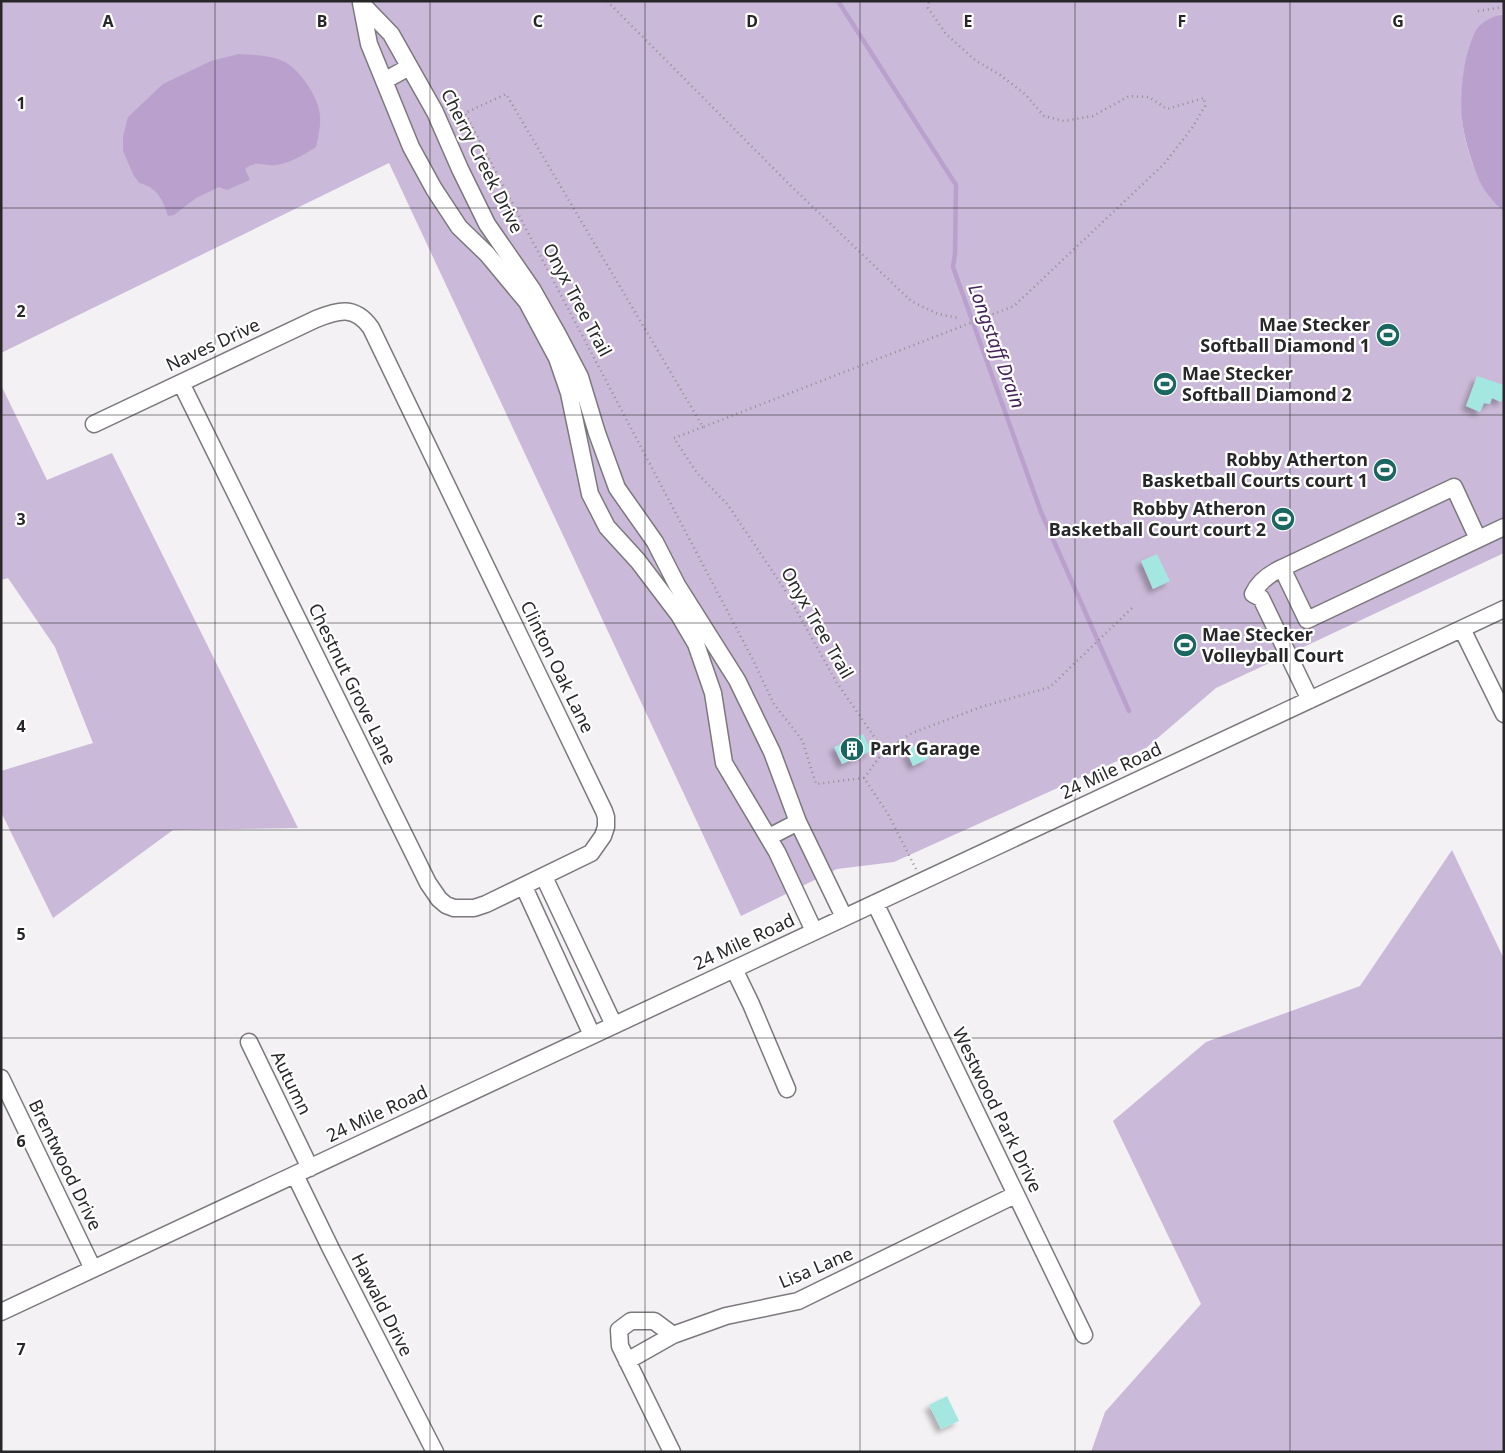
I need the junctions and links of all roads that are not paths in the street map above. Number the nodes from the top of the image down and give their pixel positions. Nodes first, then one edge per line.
1 (361, 2) edge
2 (409, 67) junction
3 (384, 82) junction
4 (532, 300) junction
5 (351, 312) joint
6 (181, 383) junction
7 (94, 424) dead end
8 (1504, 527) edge
9 (1478, 539) junction
10 (1282, 568) junction
11 (1504, 609) edge
12 (689, 618) junction
13 (1462, 629) junction
14 (1310, 700) junction
15 (1504, 714) edge
16 (798, 822) junction
17 (769, 837) junction
18 (544, 877) junction
19 (524, 887) junction
20 (875, 903) junction
21 (844, 917) junction
22 (814, 932) junction
23 (734, 969) junction
24 (614, 1025) junction
25 (592, 1035) junction
26 (249, 1042) dead end
27 (1, 1078) edge
28 (787, 1089) dead end
29 (303, 1171) junction
30 (1015, 1194) junction
31 (92, 1269) junction
32 (1, 1312) edge
33 (673, 1335) junction
34 (1084, 1335) dead end
35 (627, 1361) junction
36 (435, 1452) edge
37 (672, 1452) edge

1 - 2 street, Cherry Creek Drive
1 - 3 street, Cherry Creek Drive
2 - 3 street
2 - 4 street, Cherry Creek Drive
3 - 4 street, Cherry Creek Drive
4 - 12 street, Cherry Creek Drive
4 - 12 street, Cherry Creek Drive
5 - 6 street, Naves Drive
5 - 18 street, Clinton Oak Lane
6 - 7 street, Naves Drive
6 - 19 street, Chestnut Grove Lane
8 - 9 street
9 - 10 street
9 - 10 street
10 - 14 street
11 - 13 street, 24 Mile Road
12 - 16 street, Cherry Creek Drive
12 - 17 street, Cherry Creek Drive
13 - 14 street, 24 Mile Road
13 - 15 street
14 - 20 street, 24 Mile Road
16 - 17 street
16 - 21 street, Cherry Creek Drive
17 - 22 street, Cherry Creek Drive
18 - 19 street, Chestnut Grove Lane
18 - 24 street
19 - 25 street
20 - 21 street, 24 Mile Road
20 - 30 street, Westwood Park Drive
21 - 22 street, 24 Mile Road
22 - 23 street, 24 Mile Road
23 - 24 street, 24 Mile Road
23 - 28 street
24 - 25 street, 24 Mile Road
25 - 29 street, 24 Mile Road
26 - 29 street, Autumn
27 - 31 street, Brentwood Drive
29 - 31 street, 24 Mile Road
29 - 36 street, Hawald Drive
30 - 33 street, Lisa Lane
30 - 34 street, Westwood Park Drive
31 - 32 street, 24 Mile Road
33 - 35 street, Lisa Lane
33 - 35 street
35 - 37 street

